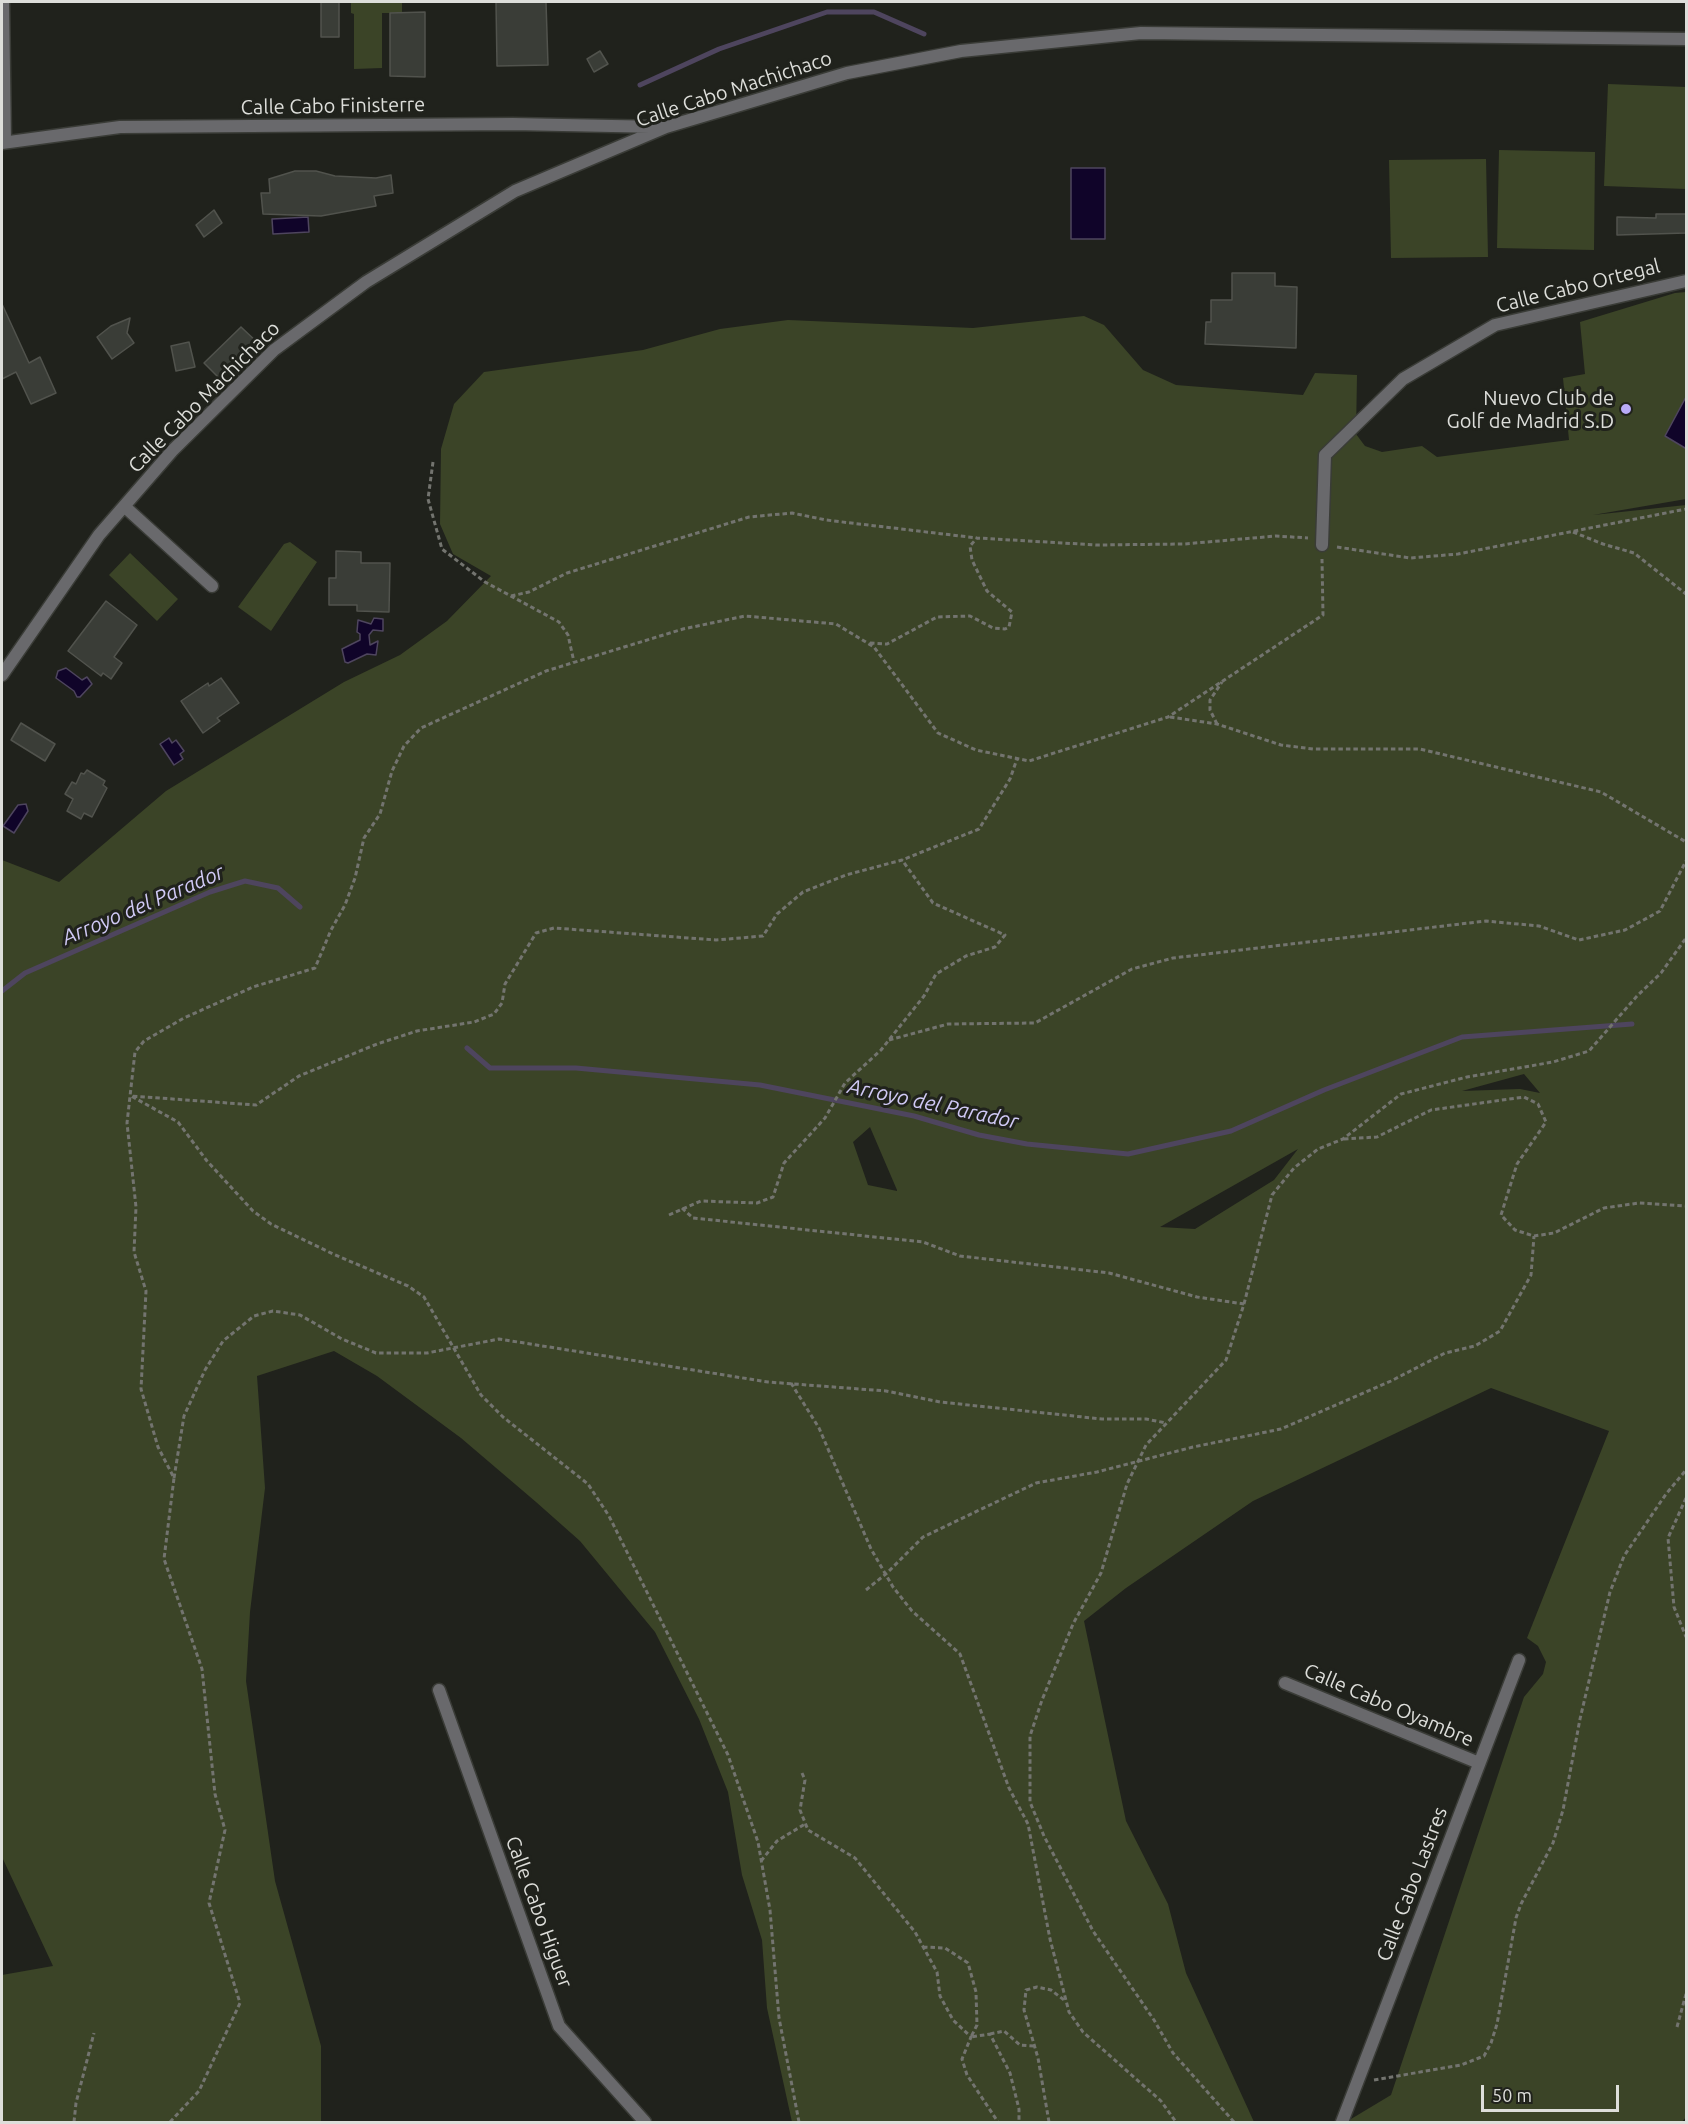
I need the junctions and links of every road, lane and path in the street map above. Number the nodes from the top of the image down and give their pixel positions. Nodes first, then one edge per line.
1 (3, 2) edge
2 (1686, 39) edge
3 (666, 127) junction
4 (3, 142) edge
5 (1686, 281) edge
6 (433, 462) dead end
7 (124, 506) junction
8 (1686, 509) edge
9 (1572, 531) junction
10 (977, 538) junction
11 (1322, 545) junction
12 (212, 586) dead end
13 (1686, 594) edge
14 (511, 596) junction
15 (869, 643) junction
16 (574, 662) junction
17 (2, 675) edge
18 (1223, 681) junction
19 (1168, 717) junction
20 (1217, 724) junction
21 (1017, 759) junction
22 (1686, 842) edge
23 (902, 860) junction
24 (1686, 861) edge
25 (1686, 938) edge
26 (889, 1040) junction
27 (131, 1096) junction
28 (1343, 1139) junction
29 (1686, 1206) edge
30 (682, 1208) junction
31 (669, 1215) dead end
32 (1534, 1236) junction
33 (1244, 1304) junction
34 (454, 1348) junction
35 (791, 1383) junction
36 (1166, 1423) junction
37 (1139, 1460) junction
38 (1686, 1470) edge
39 (174, 1478) junction
40 (1686, 1498) edge
41 (887, 1573) junction
42 (866, 1590) dead end
43 (1686, 1637) edge
44 (1519, 1660) dead end
45 (1285, 1683) dead end
46 (439, 1690) dead end
47 (1479, 1763) junction
48 (802, 1773) dead end
49 (805, 1824) junction
50 (761, 1861) junction
51 (922, 1947) junction
52 (1686, 1994) edge
53 (1066, 2001) junction
54 (1677, 2027) dead end
55 (94, 2032) dead end
56 (990, 2034) junction
57 (970, 2037) junction
58 (1035, 2046) junction
59 (1357, 2082) junction
60 (74, 2122) edge
61 (170, 2122) edge
62 (645, 2122) edge
63 (800, 2122) edge
64 (998, 2122) edge
65 (1019, 2122) edge
66 (1049, 2122) edge
67 (1176, 2122) edge
68 (1234, 2122) edge
69 (1342, 2122) edge

1 - 4 street
2 - 3 street, Calle Cabo Machichaco
3 - 4 street, Calle Cabo Finisterre
3 - 7 street, Calle Cabo Machichaco
5 - 11 street, Calle Cabo Ortegal
6 - 14 path
7 - 12 street
7 - 17 street, Calle Cabo Machichaco
8 - 9 path
9 - 11 path
9 - 13 path
10 - 11 path
10 - 14 path
10 - 15 path
11 - 18 path
14 - 16 path
15 - 16 path
15 - 21 path
16 - 27 path
18 - 19 path
18 - 20 path
19 - 20 path
19 - 21 path
20 - 22 path
21 - 23 path
23 - 26 path
23 - 27 path
24 - 26 path
25 - 28 path
26 - 30 path
27 - 34 path
27 - 39 path
28 - 32 path
28 - 33 path
29 - 32 path
30 - 31 path
30 - 33 path
32 - 37 path
33 - 36 path
34 - 35 path
34 - 39 path
34 - 50 path
35 - 36 path
35 - 41 path
36 - 37 path
37 - 41 path
37 - 68 path
38 - 59 path
39 - 61 path
40 - 43 path
41 - 42 path
41 - 53 path
44 - 47 street, Calle Cabo Lastres
45 - 47 street, Calle Cabo Oyambre
46 - 62 street, Calle Cabo Higuer
47 - 59 street, Calle Cabo Lastres
48 - 49 path
49 - 50 path
49 - 51 path
50 - 63 path
51 - 57 path
51 - 57 path
52 - 54 path
53 - 58 path
53 - 67 path
55 - 60 path
56 - 57 path
56 - 58 path
56 - 65 path
57 - 64 path
58 - 66 path
59 - 69 street, Calle Cabo Lastres

